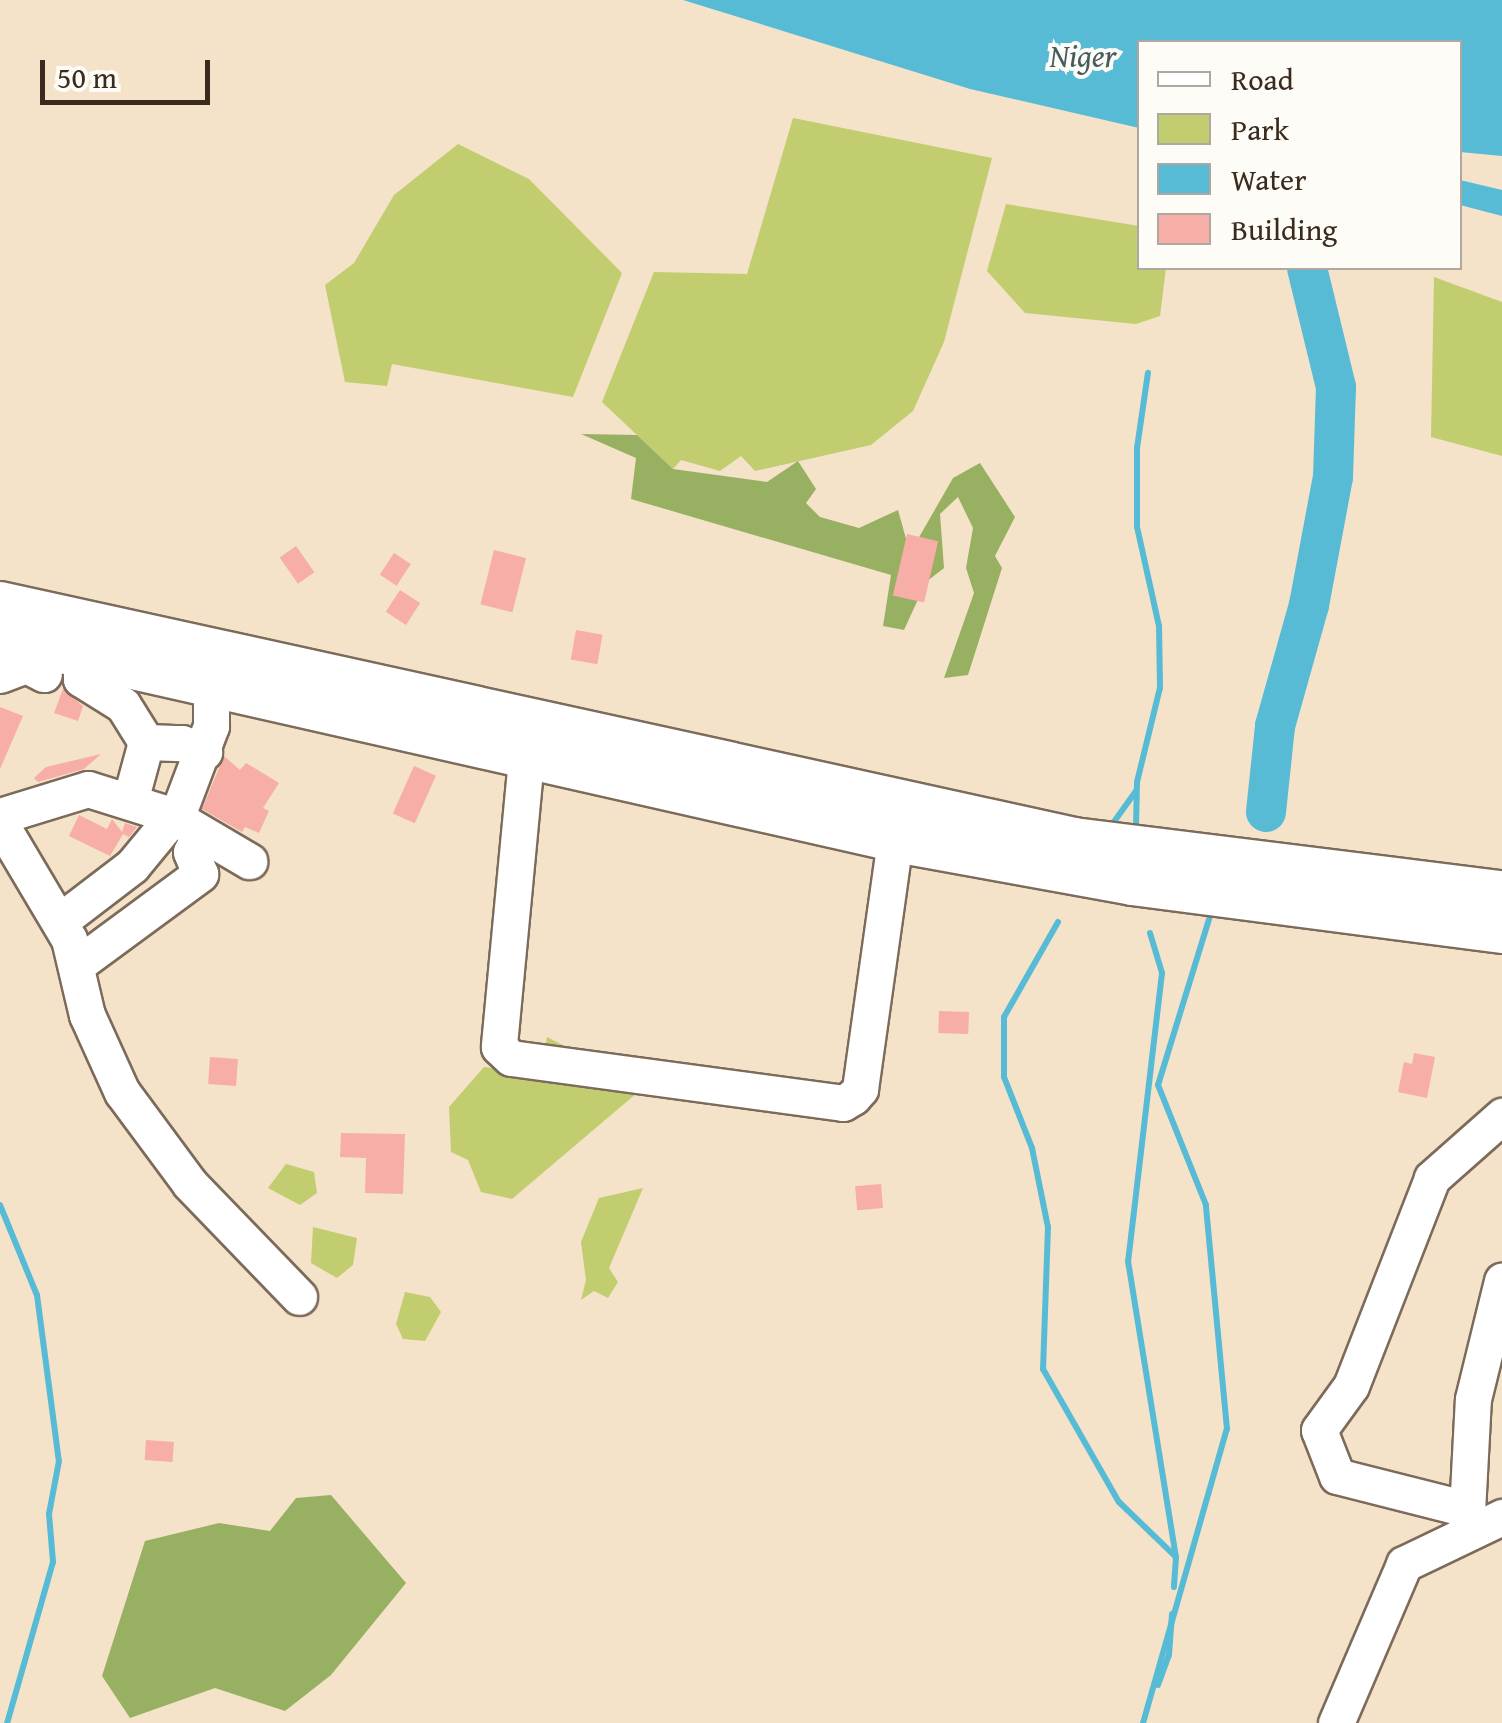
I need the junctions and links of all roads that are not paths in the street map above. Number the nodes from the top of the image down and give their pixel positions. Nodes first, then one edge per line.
1 (0, 603) edge
2 (0, 638) edge
3 (62, 664) junction
4 (210, 669) junction
5 (0, 675) edge
6 (146, 742) junction
7 (204, 752) junction
8 (526, 759) junction
9 (705, 780) junction
10 (130, 801) junction
11 (0, 819) edge
12 (186, 824) junction
13 (902, 830) junction
14 (248, 861) dead end
15 (1502, 892) edge
16 (60, 921) junction
17 (1502, 932) edge
18 (78, 964) junction
19 (1502, 1116) edge
20 (1502, 1281) edge
21 (300, 1297) dead end
22 (1502, 1517) edge
23 (1466, 1520) junction
24 (1336, 1723) edge

1 - 4 main road
2 - 3 main road
3 - 4 main road
3 - 5 street
3 - 6 street
4 - 7 street
4 - 8 main road
4 - 9 main road
6 - 7 street
6 - 10 street
7 - 12 street
8 - 9 main road
8 - 13 street
9 - 13 main road
10 - 11 street
10 - 12 street
11 - 16 street
12 - 14 street
12 - 16 street
12 - 18 street
13 - 15 main road
13 - 17 main road
16 - 18 street
18 - 21 street
19 - 23 street
20 - 23 street
22 - 23 street
23 - 24 street

